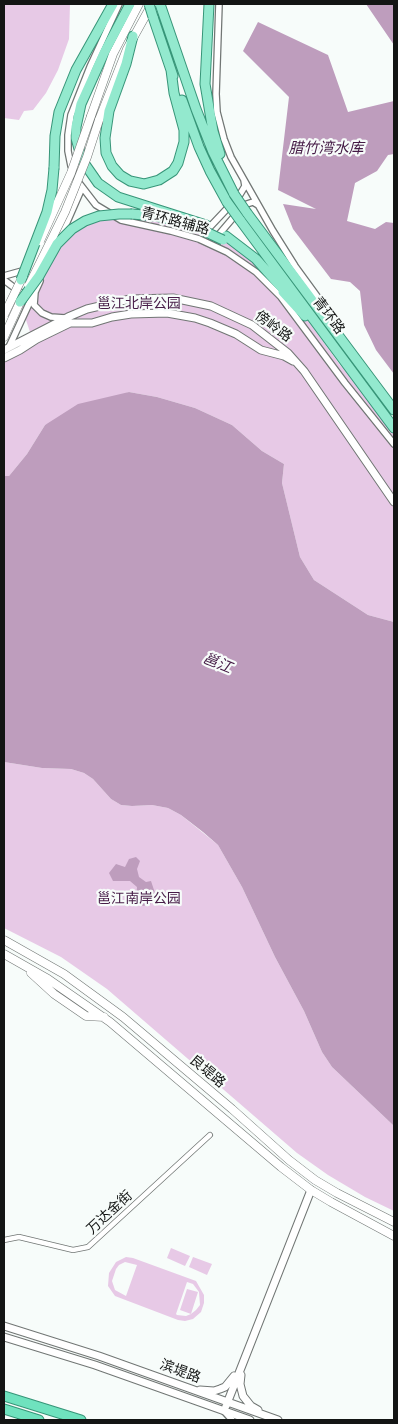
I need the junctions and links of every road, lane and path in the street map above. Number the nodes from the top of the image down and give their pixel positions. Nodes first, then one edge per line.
1 (113, 4) edge
2 (119, 4) edge
3 (130, 4) edge
4 (138, 4) edge
5 (158, 4) edge
6 (208, 4) edge
7 (219, 4) edge
8 (119, 24) junction
9 (133, 36) junction
10 (171, 70) junction
11 (70, 165) junction
12 (227, 180) junction
13 (244, 180) junction
14 (82, 188) junction
15 (258, 205) junction
16 (204, 227) junction
17 (193, 237) junction
18 (223, 241) junction
19 (22, 275) junction
20 (4, 276) edge
21 (4, 280) edge
22 (14, 288) junction
23 (20, 302) junction
24 (32, 303) junction
25 (4, 309) edge
26 (4, 315) edge
27 (68, 317) junction
28 (336, 332) junction
29 (4, 337) edge
30 (34, 341) junction
31 (7, 349) edge
32 (4, 358) edge
33 (298, 364) junction
34 (362, 385) junction
35 (394, 410) edge
36 (394, 428) edge
37 (394, 444) edge
38 (394, 502) edge
39 (4, 940) edge
40 (4, 954) edge
41 (210, 1135) dead end
42 (311, 1190) junction
43 (394, 1222) edge
44 (394, 1236) edge
45 (4, 1240) edge
46 (4, 1326) edge
47 (4, 1337) edge
48 (242, 1365) junction
49 (185, 1387) junction
50 (4, 1396) edge
51 (182, 1396) junction
52 (227, 1402) junction
53 (4, 1409) edge
54 (224, 1411) junction
55 (273, 1419) edge
56 (39, 1420) edge
57 (80, 1420) edge
58 (232, 1420) edge
59 (250, 1420) edge

1 - 19 main road, bridge
2 - 11 street
3 - 8 main road
4 - 8 main road
4 - 19 main road, bridge
5 - 9 main road
5 - 10 main road, bridge
5 - 12 main road
6 - 12 main road
7 - 13 street
8 - 16 main road
9 - 10 main road
9 - 23 main road, bridge
10 - 34 main road, 青环路, bridge
11 - 14 street, 青环路辅路
11 - 19 street
12 - 28 main road, 青环路, bridge
13 - 15 street
13 - 17 street
14 - 17 street, 青环路辅路
14 - 24 street
15 - 18 street
15 - 28 street
16 - 18 main road
16 - 23 main road, bridge
17 - 18 street, 青环路辅路
18 - 34 main road
18 - 37 street, 青环路辅路
19 - 20 street
19 - 22 street
19 - 26 main road, bridge
21 - 22 street
22 - 24 street
22 - 25 street
23 - 29 main road
24 - 27 street
24 - 31 street
27 - 30 street, 傍岭路
27 - 31 street, 傍岭路
27 - 33 street, 傍岭路
28 - 35 main road, 青环路
30 - 32 street, 傍岭路
30 - 33 street
33 - 38 street, 傍岭路
34 - 36 main road, 青环路
39 - 43 main road, 良堤路
40 - 42 main road, 良堤路
41 - 45 street, 万达金街
42 - 44 main road, 良堤路
42 - 48 street
46 - 49 street, 滨堤路
47 - 51 street, 滨堤路
48 - 49 street
48 - 52 street
48 - 55 street
49 - 51 street
49 - 52 street, 滨堤路
50 - 57 highway
51 - 54 street, 滨堤路
52 - 54 street
52 - 55 street, 滨堤路
53 - 56 highway
54 - 58 street
54 - 59 street, 滨堤路

